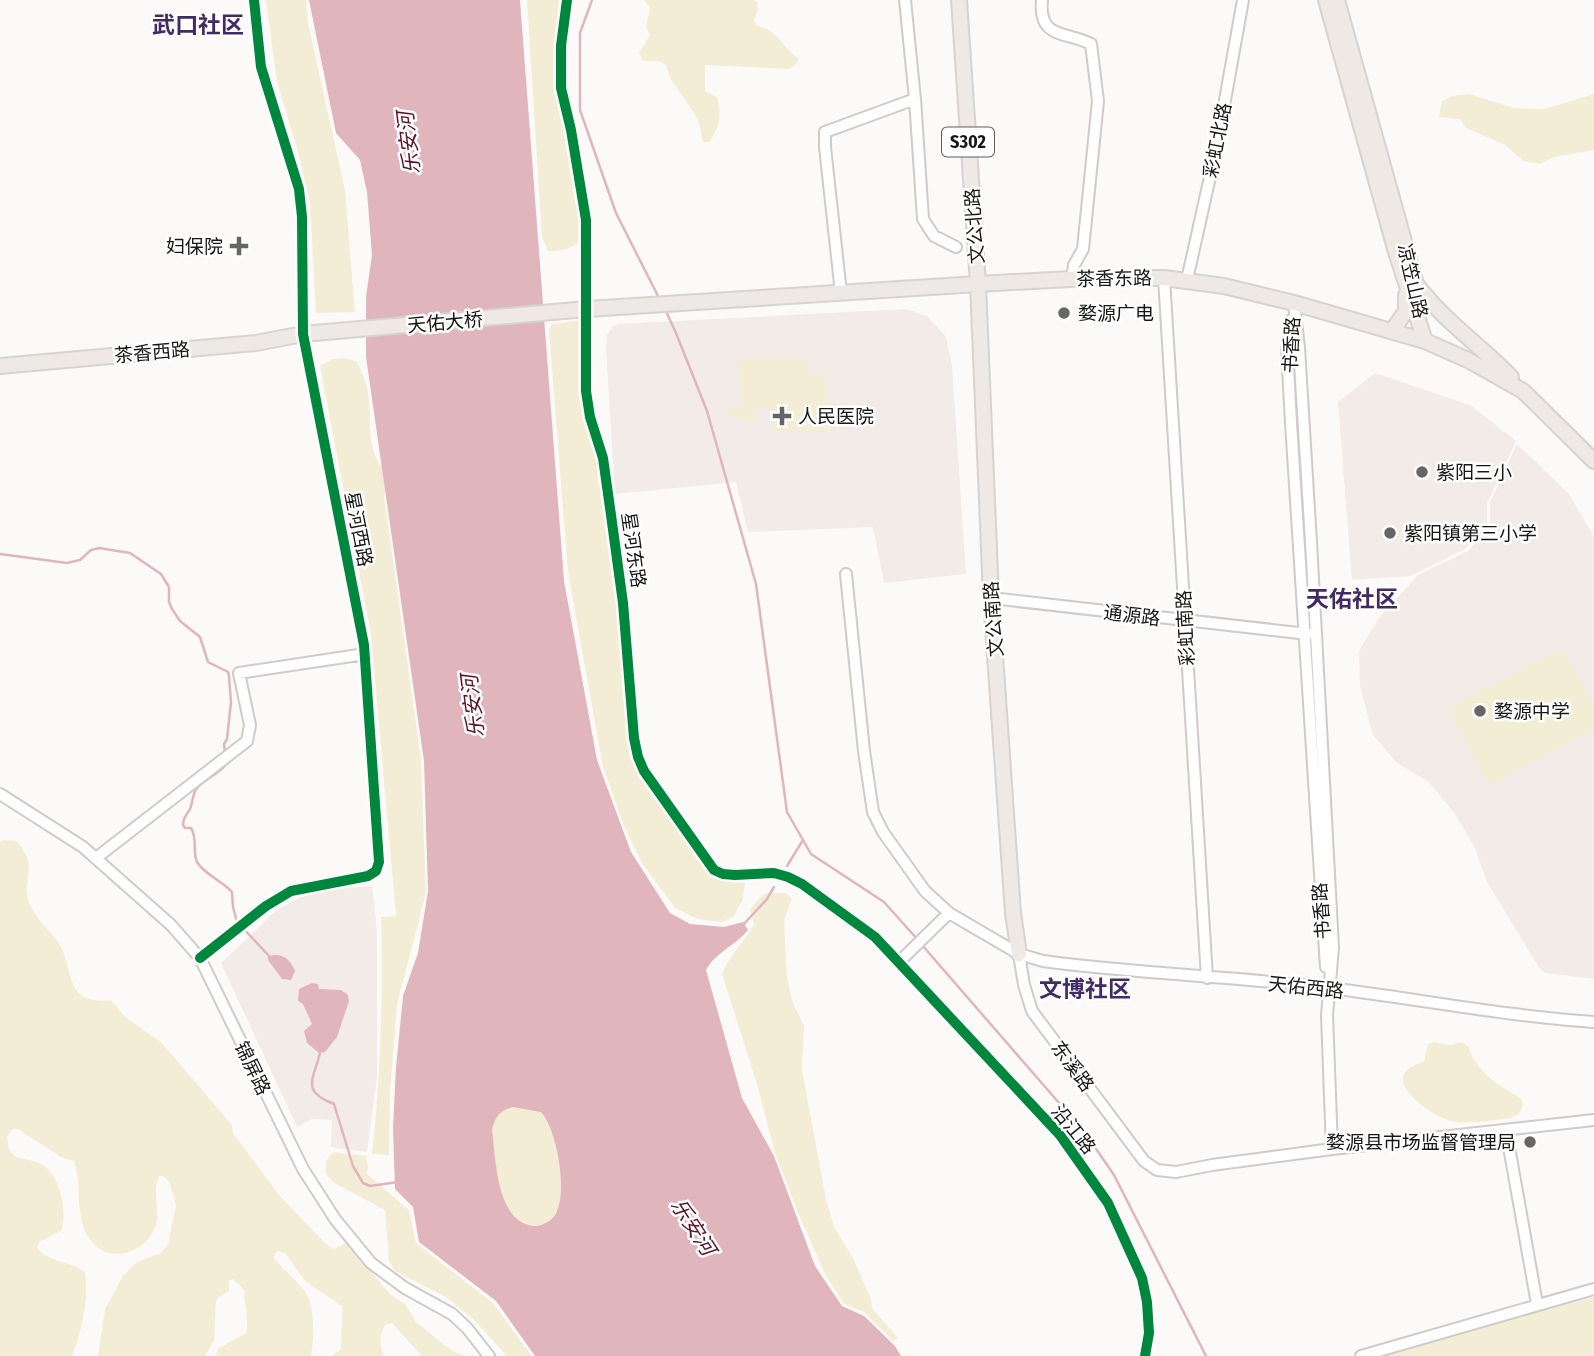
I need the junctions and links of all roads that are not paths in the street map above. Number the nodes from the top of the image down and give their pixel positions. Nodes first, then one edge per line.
1 (254, 0) edge
2 (567, 0) edge
3 (905, 0) edge
4 (959, 0) edge
5 (1042, 0) edge
6 (1243, 0) edge
7 (1326, 0) edge
8 (1337, 0) edge
9 (915, 99) junction
10 (956, 247) dead end
11 (1164, 278) junction
12 (1072, 279) junction
13 (1187, 280) junction
14 (1410, 282) junction
15 (978, 284) junction
16 (841, 293) junction
17 (1294, 303) junction
18 (587, 309) junction
19 (1392, 331) junction
20 (303, 334) junction
21 (1425, 341) junction
22 (0, 366) edge
23 (1522, 391) junction
24 (1594, 461) edge
25 (846, 574) dead end
26 (991, 598) junction
27 (1184, 621) junction
28 (1309, 634) junction
29 (365, 654) junction
30 (0, 794) edge
31 (96, 858) junction
32 (949, 913) junction
33 (1019, 954) junction
34 (200, 958) junction
35 (899, 962) junction
36 (1207, 978) junction
37 (1328, 988) junction
38 (1594, 1022) edge
39 (1594, 1120) edge
40 (1506, 1130) junction
41 (1332, 1149) junction
42 (1594, 1289) edge
43 (1537, 1304) junction
44 (489, 1356) edge
45 (1145, 1356) edge
46 (1361, 1356) edge

1 - 20 street, 星河西路
2 - 18 street, 星河东路
3 - 9 street
4 - 15 main road, 文公北路 / S302
5 - 12 street
6 - 13 street, 彩虹北路
7 - 14 main road, 凉笠山路
8 - 14 main road, 凉笠山路
9 - 10 street
9 - 16 street
11 - 12 main road, 茶香东路
11 - 13 main road, 茶香东路
11 - 27 street, 彩虹南路
12 - 15 main road, 茶香东路
13 - 17 main road, 茶香东路
14 - 19 main road
14 - 21 main road, 凉笠山路
14 - 23 main road
15 - 16 main road, 茶香东路
15 - 26 main road, 文公南路
16 - 18 main road, 茶香东路
17 - 19 main road, 茶香东路
17 - 28 street, 书香路
18 - 20 main road, 天佑大桥
18 - 35 street, 星河东路
19 - 21 main road, 茶香东路
20 - 22 main road, 茶香西路
20 - 29 street, 星河西路
21 - 23 main road, 茶香东路
23 - 24 main road, 茶香东路
25 - 32 street
26 - 27 street, 通源路
26 - 33 main road, 文公南路
27 - 28 street, 通源路
27 - 36 street, 彩虹南路
28 - 37 street, 书香路
29 - 31 street
29 - 34 street, 星河西路
30 - 31 street, 锦屏路
31 - 34 street, 锦屏路
32 - 33 street
32 - 35 street
33 - 36 street, 天佑西路
33 - 41 street, 东溪路
34 - 44 street, 锦屏路
35 - 45 street, 沿江路
36 - 37 street, 天佑西路
37 - 38 street, 天佑西路
37 - 41 street, 书香路
39 - 40 street, 东溪路
40 - 41 street, 东溪路
40 - 43 street
42 - 43 street
43 - 46 street

